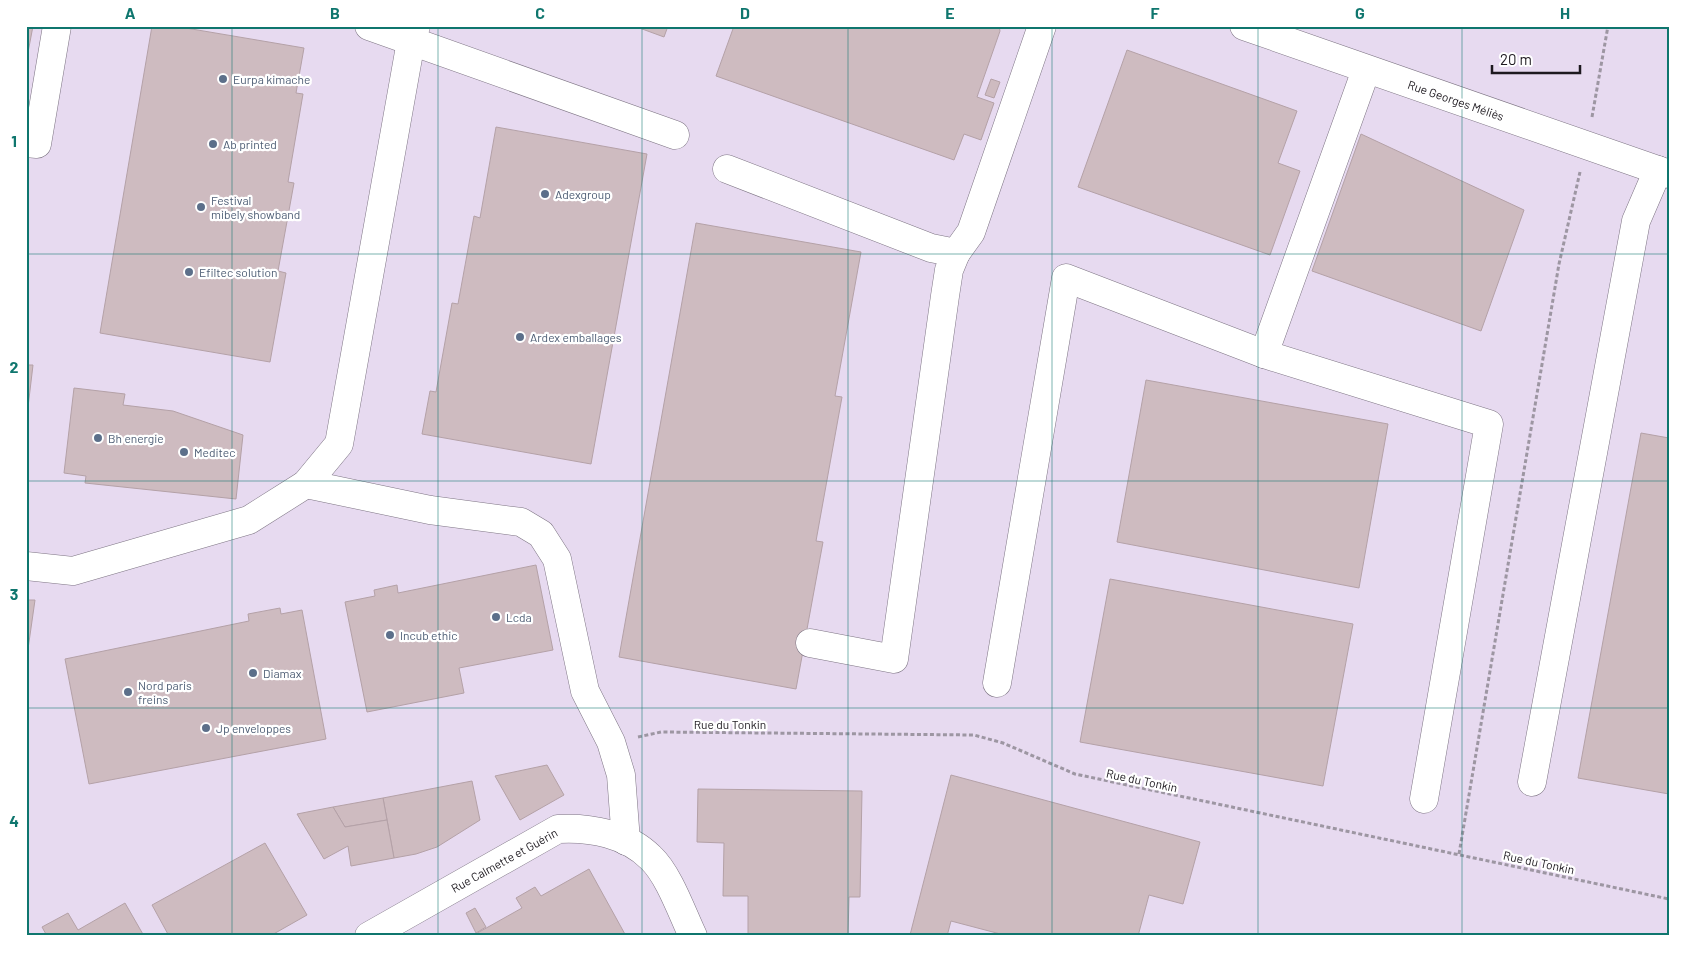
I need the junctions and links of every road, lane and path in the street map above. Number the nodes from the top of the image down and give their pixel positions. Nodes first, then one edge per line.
1 (57, 26) edge
2 (369, 26) edge
3 (1042, 26) edge
4 (1244, 26) edge
5 (1608, 26) edge
6 (414, 33) edge
7 (1366, 70) junction
8 (675, 134) dead end
9 (26, 143) edge
10 (1587, 144) junction
11 (727, 169) dead end
12 (1663, 172) edge
13 (956, 253) junction
14 (1264, 354) junction
15 (306, 484) junction
16 (26, 566) edge
17 (810, 643) dead end
18 (997, 683) dead end
19 (611, 742) junction
20 (1532, 782) dead end
21 (1424, 799) dead end
22 (626, 841) junction
23 (1459, 854) junction
24 (1669, 899) edge
25 (369, 936) edge
26 (693, 936) edge

1 - 9 street
2 - 6 street
3 - 13 street
4 - 7 street, Rue Georges Méliès
5 - 10 path
6 - 8 street
6 - 15 street
7 - 10 street, Rue Georges Méliès
7 - 14 street
10 - 12 street, Rue Georges Méliès
10 - 23 path
11 - 13 street
12 - 20 street
13 - 17 street
14 - 18 street
14 - 21 street
15 - 16 street
15 - 19 street
19 - 22 street
19 - 23 path, Rue du Tonkin
22 - 25 street, Rue Calmette et Guérin
22 - 26 street, Rue Calmette et Guérin
23 - 24 path, Rue du Tonkin

